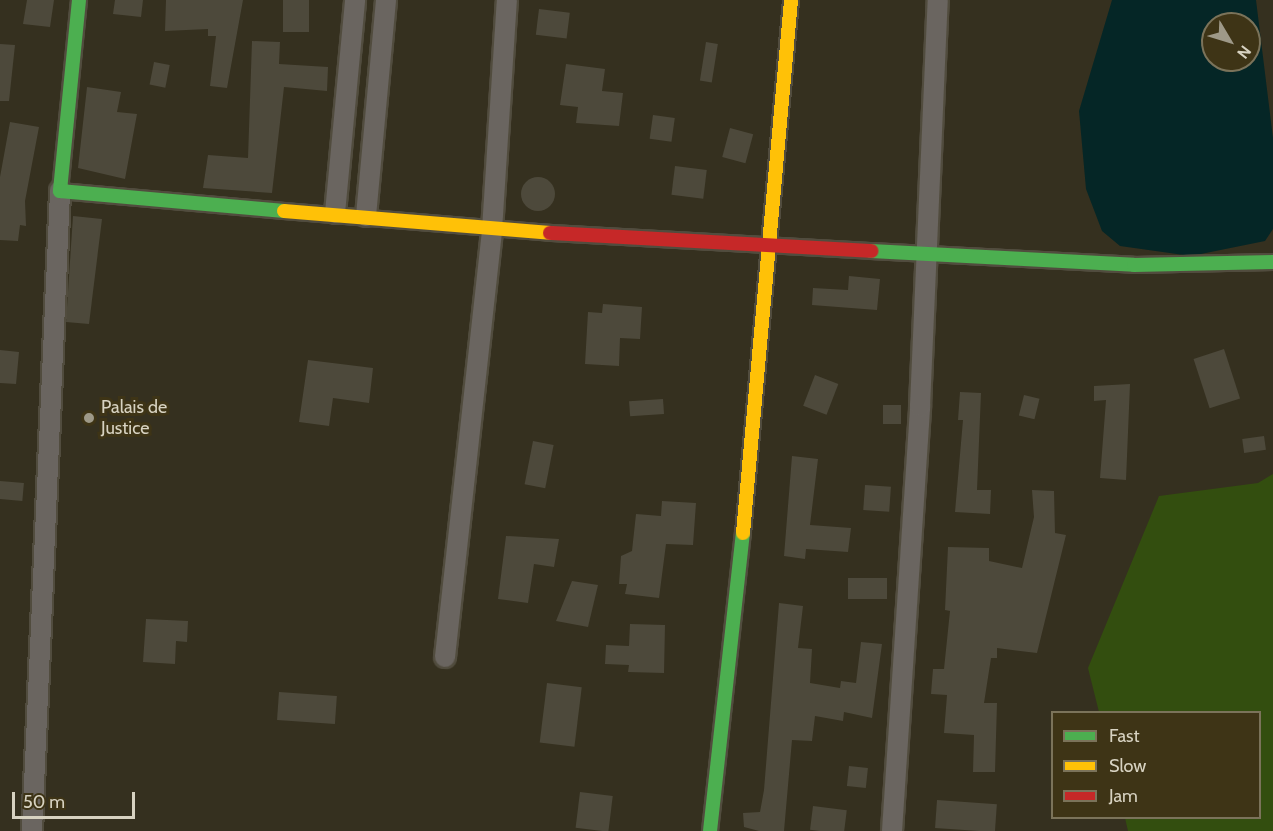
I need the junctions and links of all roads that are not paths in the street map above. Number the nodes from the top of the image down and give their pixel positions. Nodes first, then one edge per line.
1 (79, 0) edge
2 (356, 0) edge
3 (386, 0) edge
4 (507, 0) edge
5 (791, 0) edge
6 (938, 0) edge
7 (60, 191) junction
8 (335, 213) junction
9 (366, 216) junction
10 (492, 230) junction
11 (769, 244) junction
12 (927, 252) junction
13 (1273, 262) edge
14 (445, 657) dead end
15 (32, 831) edge
16 (710, 831) edge
17 (892, 831) edge

1 - 7 street
2 - 8 street
3 - 9 street
4 - 10 street
5 - 11 street
6 - 12 street
7 - 8 street
7 - 15 street
8 - 9 street
9 - 10 street
10 - 11 street
10 - 14 street
11 - 12 street
11 - 16 street
12 - 13 street
12 - 17 street

